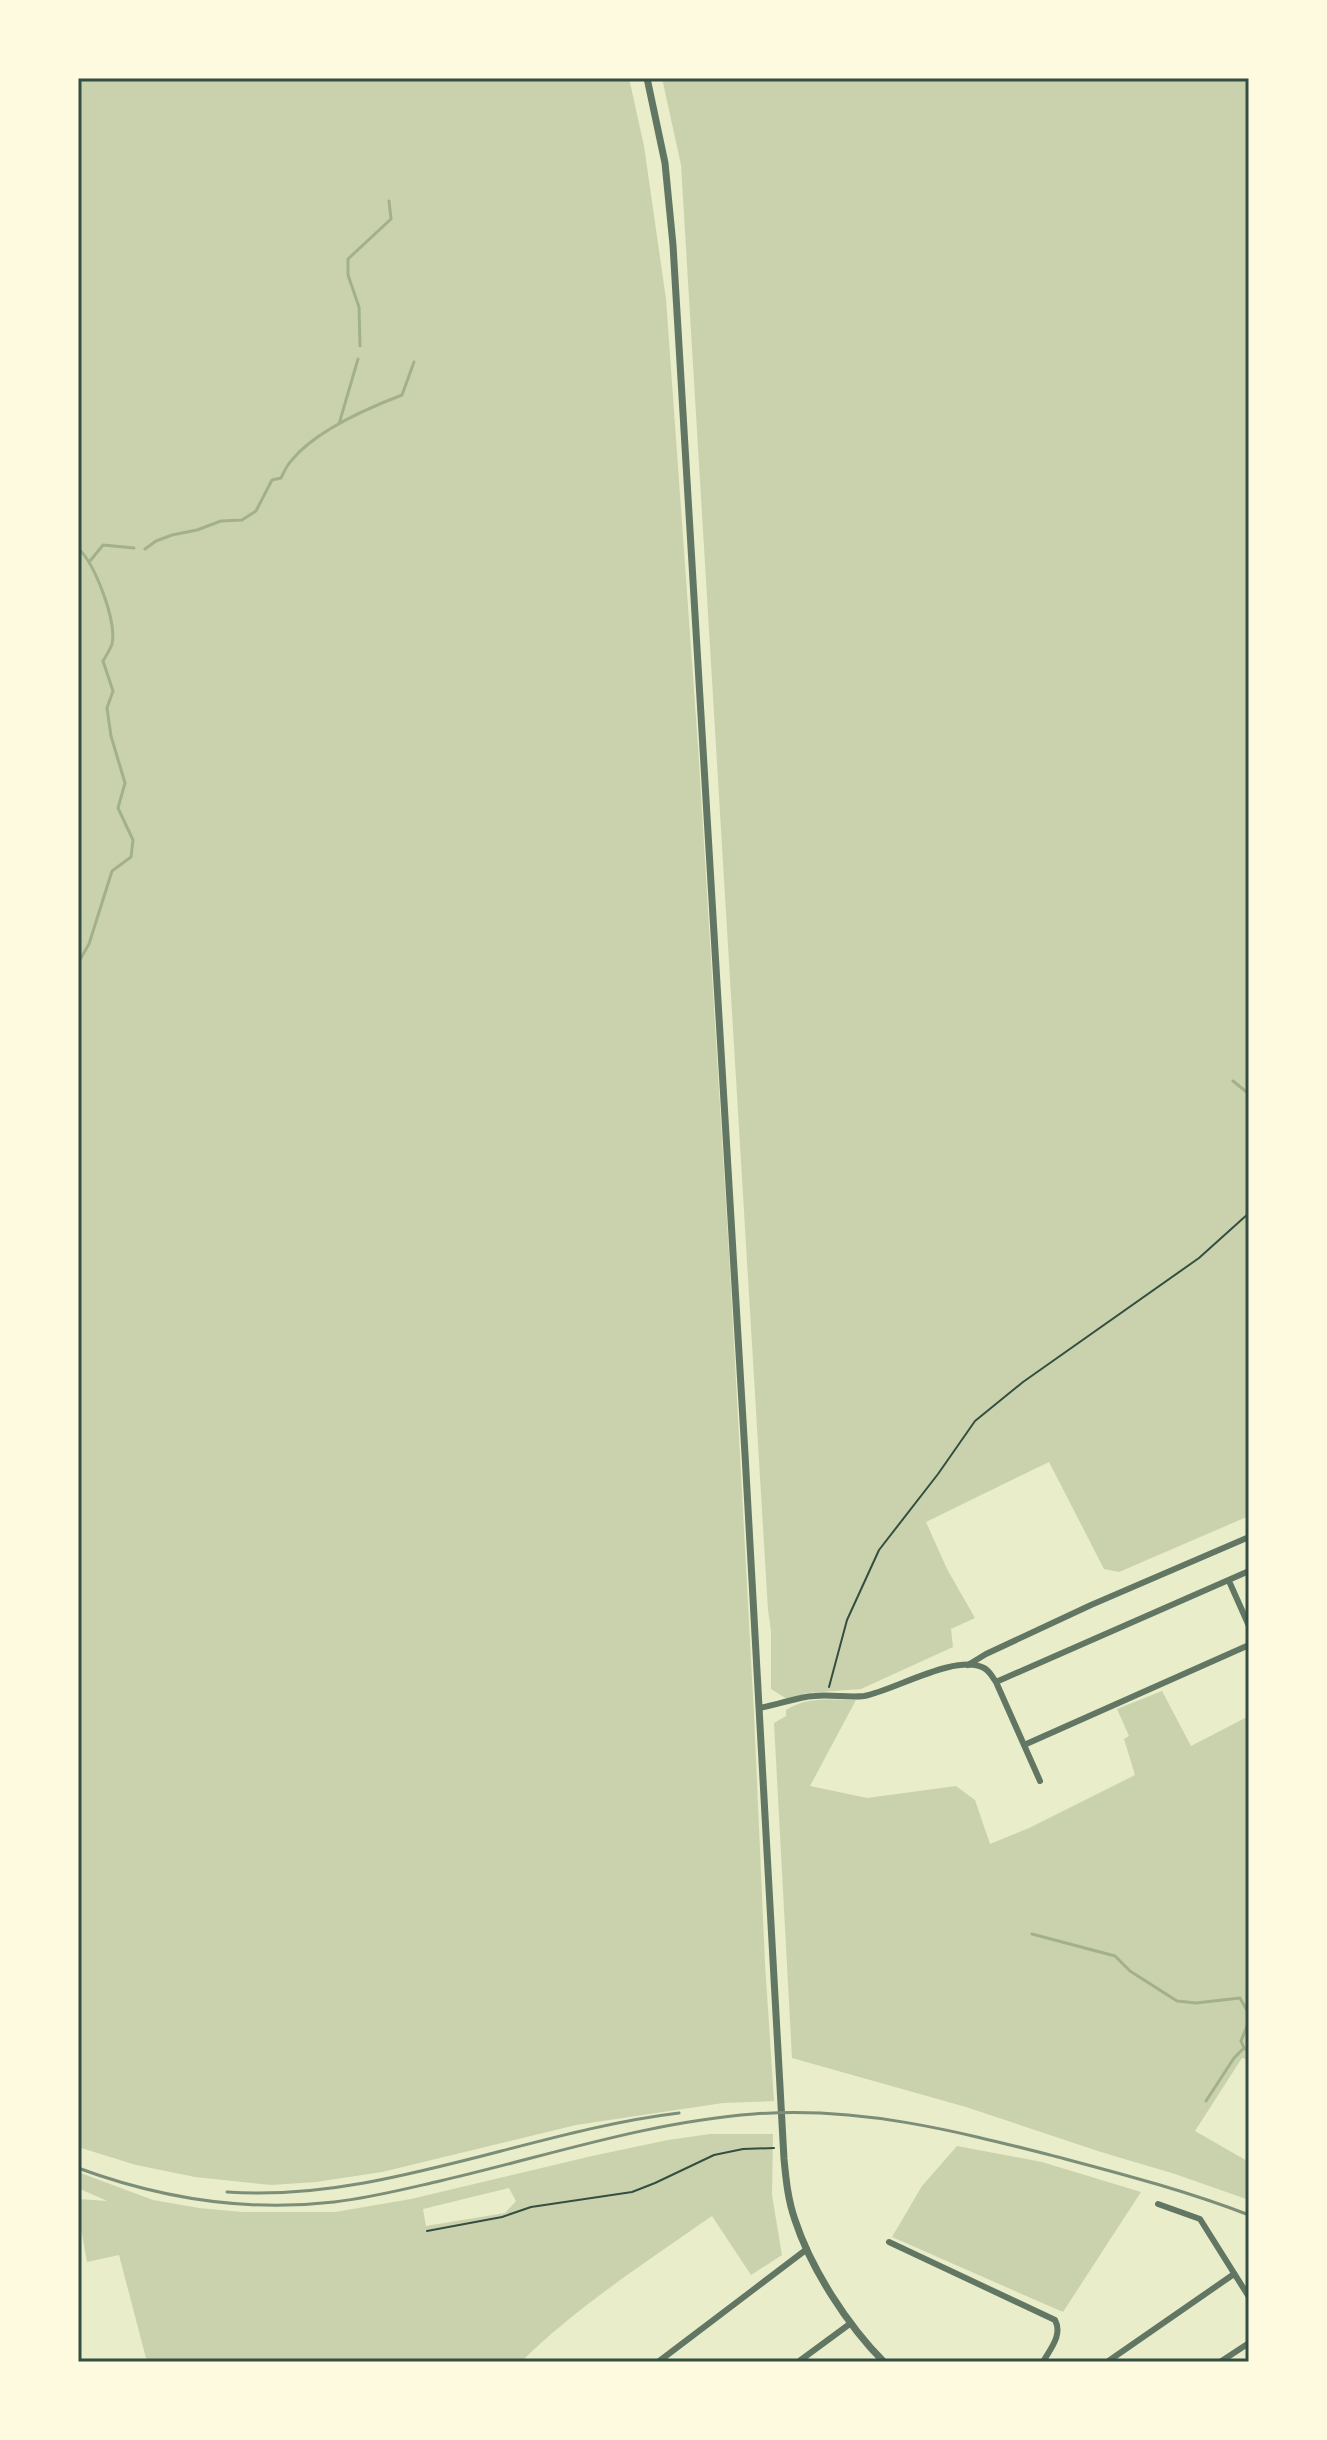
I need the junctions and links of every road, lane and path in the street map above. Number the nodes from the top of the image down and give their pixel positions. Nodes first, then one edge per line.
1 (647, 78) edge
2 (1249, 1213) edge
3 (1249, 1537) edge
4 (1249, 1571) edge
5 (1229, 1581) junction
6 (1249, 1626) edge
7 (1249, 1645) edge
8 (968, 1665) junction
9 (996, 1682) junction
10 (827, 1696) junction
11 (759, 1708) junction
12 (1024, 1745) junction
13 (1040, 1781) dead end
14 (783, 2147) junction
15 (1158, 2204) dead end
16 (427, 2231) dead end
17 (889, 2242) dead end
18 (807, 2249) junction
19 (1234, 2274) junction
20 (1249, 2297) edge
21 (851, 2323) junction
22 (1249, 2343) edge
23 (658, 2362) edge
24 (798, 2362) edge
25 (884, 2362) edge
26 (1043, 2362) edge
27 (1107, 2362) edge
28 (1220, 2362) edge

1 - 11 street
2 - 10 path
3 - 8 street
4 - 5 street
5 - 6 street
5 - 9 street
7 - 12 street
8 - 9 street
8 - 10 street
9 - 12 street
10 - 11 street
11 - 14 street
12 - 13 street
14 - 16 path
14 - 18 street
15 - 19 street
17 - 26 street
18 - 21 street
18 - 23 street
19 - 20 street
19 - 27 street
21 - 24 street
21 - 25 street
22 - 28 street

